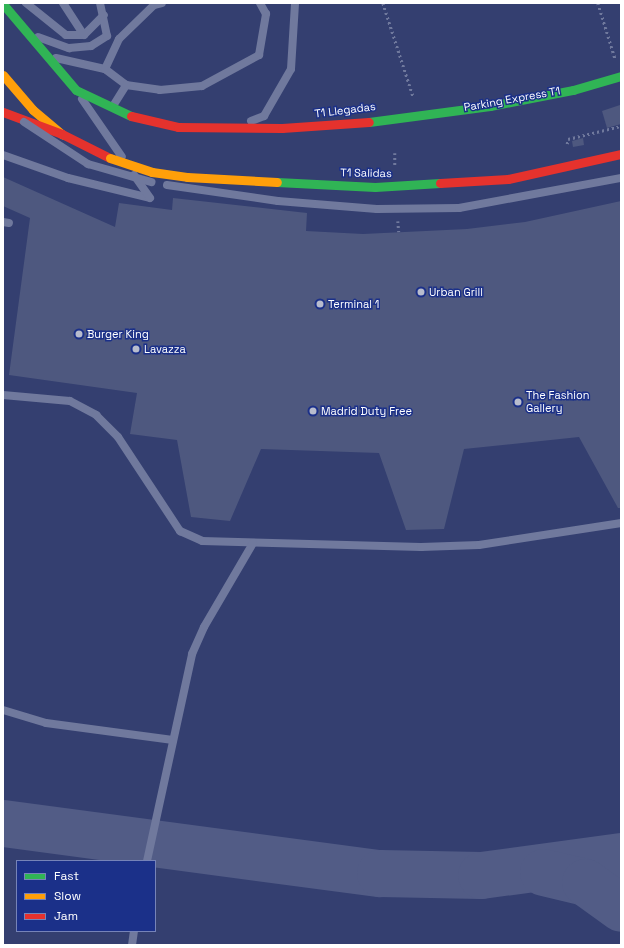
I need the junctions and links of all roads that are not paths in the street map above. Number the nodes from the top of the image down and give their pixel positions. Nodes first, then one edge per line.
1 (26, 3) edge
2 (63, 3) edge
3 (100, 3) edge
4 (162, 3) edge
5 (260, 3) edge
6 (295, 3) edge
7 (3, 4) edge
8 (104, 15) junction
9 (26, 33) junction
10 (84, 35) junction
11 (43, 55) junction
12 (105, 69) junction
13 (3, 75) edge
14 (621, 76) edge
15 (126, 85) junction
16 (614, 89) dead end
17 (76, 90) junction
18 (7, 103) dead end
19 (112, 110) junction
20 (527, 110) dead end
21 (3, 112) edge
22 (481, 118) dead end
23 (24, 122) junction
24 (358, 123) junction
25 (241, 125) junction
26 (62, 134) junction
27 (3, 154) edge
28 (621, 154) edge
29 (621, 178) edge
30 (3, 395) edge
31 (621, 523) edge
32 (253, 543) junction
33 (3, 710) edge
34 (173, 740) junction
35 (147, 860) edge
36 (134, 932) edge
37 (132, 945) edge

1 - 10 lane
2 - 10 lane
3 - 8 lane
4 - 12 lane
5 - 15 lane
6 - 25 lane
7 - 9 main road, T1 Llegadas
8 - 9 lane
8 - 10 lane
9 - 11 main road, T1 Llegadas
11 - 12 lane
11 - 17 main road, T1 Llegadas
12 - 15 lane
13 - 26 main road
14 - 24 main road, T1 Llegadas
15 - 19 lane
16 - 20 main road, Parking Express T1
17 - 19 main road, T1 Llegadas
17 - 27 lane
18 - 23 lane
19 - 25 main road, T1 Llegadas
21 - 23 main road
22 - 24 main road, Parking Express T1
23 - 26 main road
23 - 29 lane, bridge
24 - 25 main road, T1 Llegadas
26 - 28 main road, T1 Salidas, bridge
30 - 32 lane
31 - 32 lane
32 - 34 lane
33 - 34 lane
34 - 35 lane
36 - 37 lane

